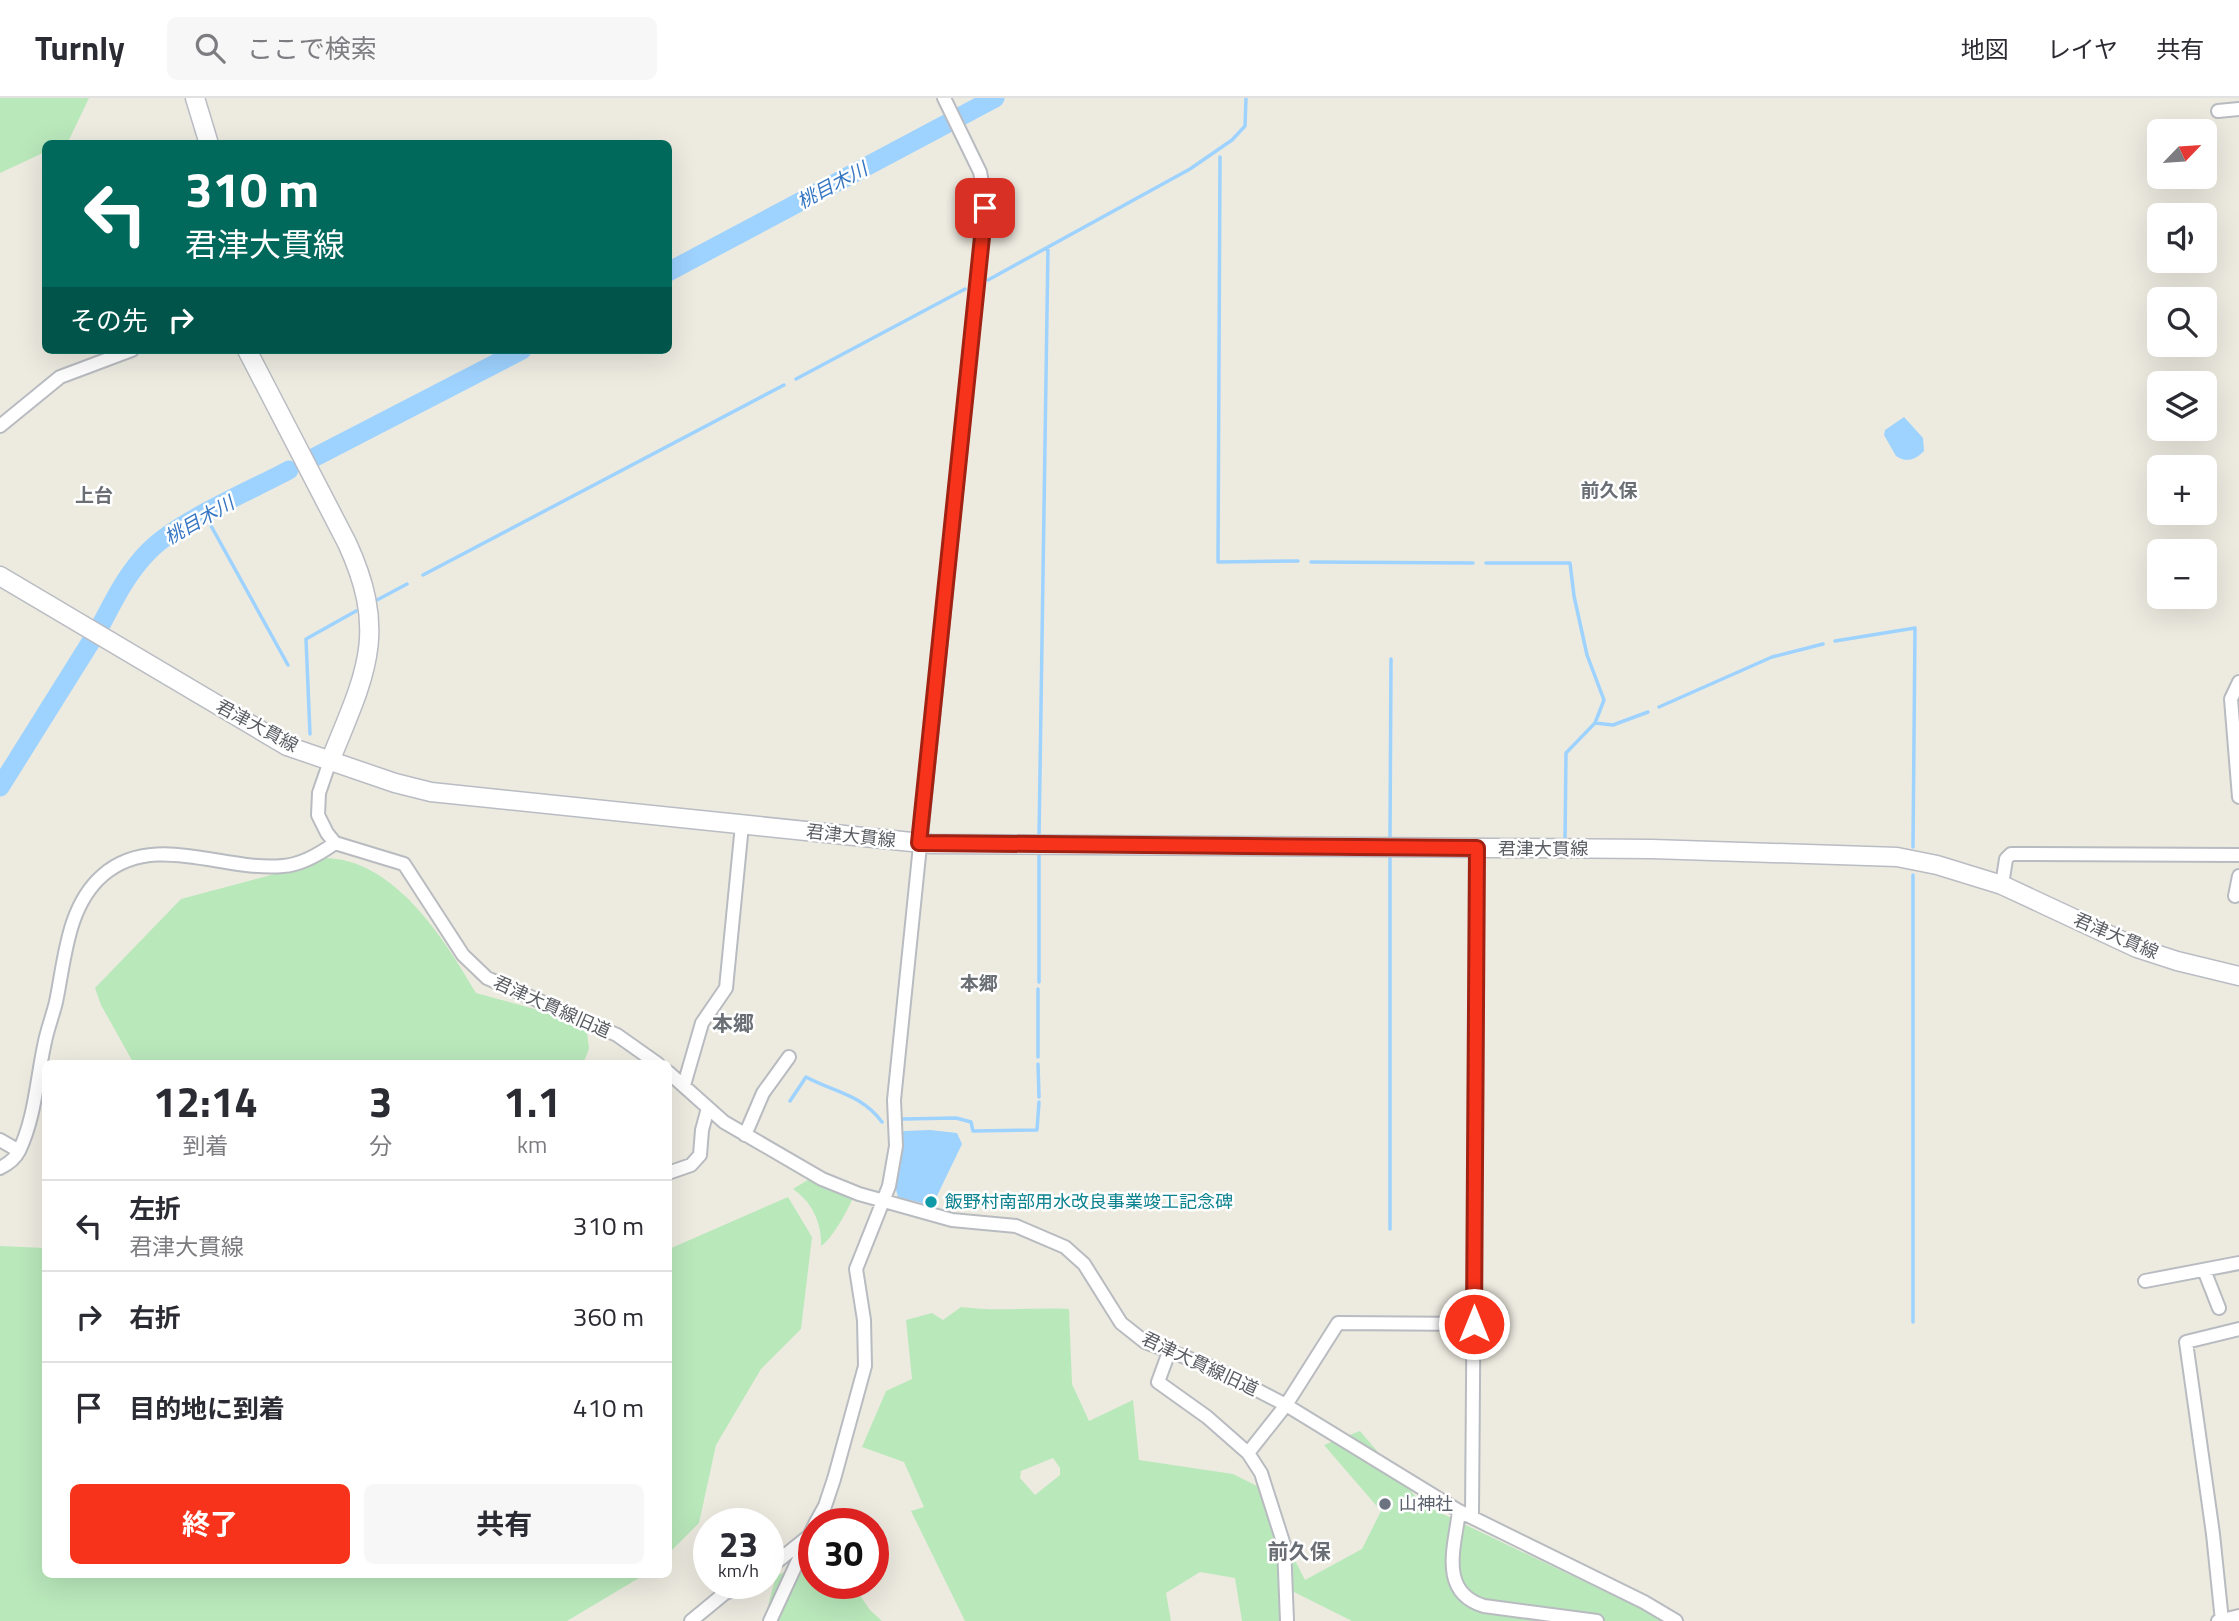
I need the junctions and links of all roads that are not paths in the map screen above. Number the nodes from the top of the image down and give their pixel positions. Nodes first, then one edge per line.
1 (195, 98) edge
2 (944, 98) edge
3 (2239, 109) edge
4 (2218, 111) dead end
5 (208, 140) edge
6 (121, 354) edge
7 (249, 354) edge
8 (0, 426) edge
9 (0, 576) edge
10 (2239, 682) edge
11 (2236, 726) edge
12 (330, 761) junction
13 (2239, 797) edge
14 (742, 825) junction
15 (335, 843) junction
16 (919, 843) junction
17 (1477, 848) junction
18 (2239, 855) edge
19 (2239, 876) edge
20 (2002, 885) junction
21 (2235, 895) dead end
22 (2239, 976) edge
23 (789, 1057) dead end
24 (42, 1060) edge
25 (652, 1060) edge
26 (42, 1062) edge
27 (672, 1075) edge
28 (684, 1085) junction
29 (708, 1108) junction
30 (745, 1135) junction
31 (0, 1140) edge
32 (19, 1151) junction
33 (0, 1168) edge
34 (672, 1172) edge
35 (884, 1200) junction
36 (2239, 1263) edge
37 (2204, 1270) junction
38 (2145, 1282) dead end
39 (2219, 1308) dead end
40 (1474, 1324) junction
41 (2239, 1329) edge
42 (1169, 1352) junction
43 (1286, 1405) junction
44 (1248, 1453) junction
45 (822, 1508) edge
46 (1459, 1511) junction
47 (1472, 1517) junction
48 (798, 1542) edge
49 (784, 1554) edge
50 (798, 1560) edge
51 (718, 1599) edge
52 (2239, 1616) edge
53 (2221, 1620) edge
54 (691, 1621) edge
55 (770, 1621) edge
56 (1287, 1621) edge
57 (1597, 1621) edge
58 (1676, 1621) edge

1 - 5 main road
2 - 16 street
3 - 4 street
6 - 8 street
7 - 12 main road
9 - 12 main road, 君津大貫線
10 - 11 street
11 - 13 street
12 - 14 main road, 君津大貫線
12 - 15 street
14 - 16 main road, 君津大貫線
14 - 28 street
15 - 24 street
15 - 25 street, 君津大貫線旧道
16 - 17 main road, 君津大貫線
16 - 35 street
17 - 20 main road, 君津大貫線
17 - 40 street
18 - 20 street
19 - 21 street
20 - 22 main road, 君津大貫線
23 - 30 street
26 - 32 street
27 - 28 street, 君津大貫線旧道
28 - 29 street, 君津大貫線旧道
29 - 30 street, 君津大貫線旧道
29 - 34 street
30 - 35 street, 君津大貫線旧道
31 - 32 street
32 - 33 street
35 - 42 street, 君津大貫線旧道
35 - 45 street
36 - 37 street
37 - 38 street
37 - 39 street
40 - 43 street
40 - 47 street
41 - 53 street
42 - 43 street, 君津大貫線旧道
42 - 44 street
43 - 44 street
43 - 46 street, 君津大貫線旧道
44 - 56 street
46 - 47 street, 君津大貫線旧道
46 - 57 street
47 - 58 street, 君津大貫線旧道
48 - 49 street
50 - 55 street
51 - 54 street
52 - 53 street

